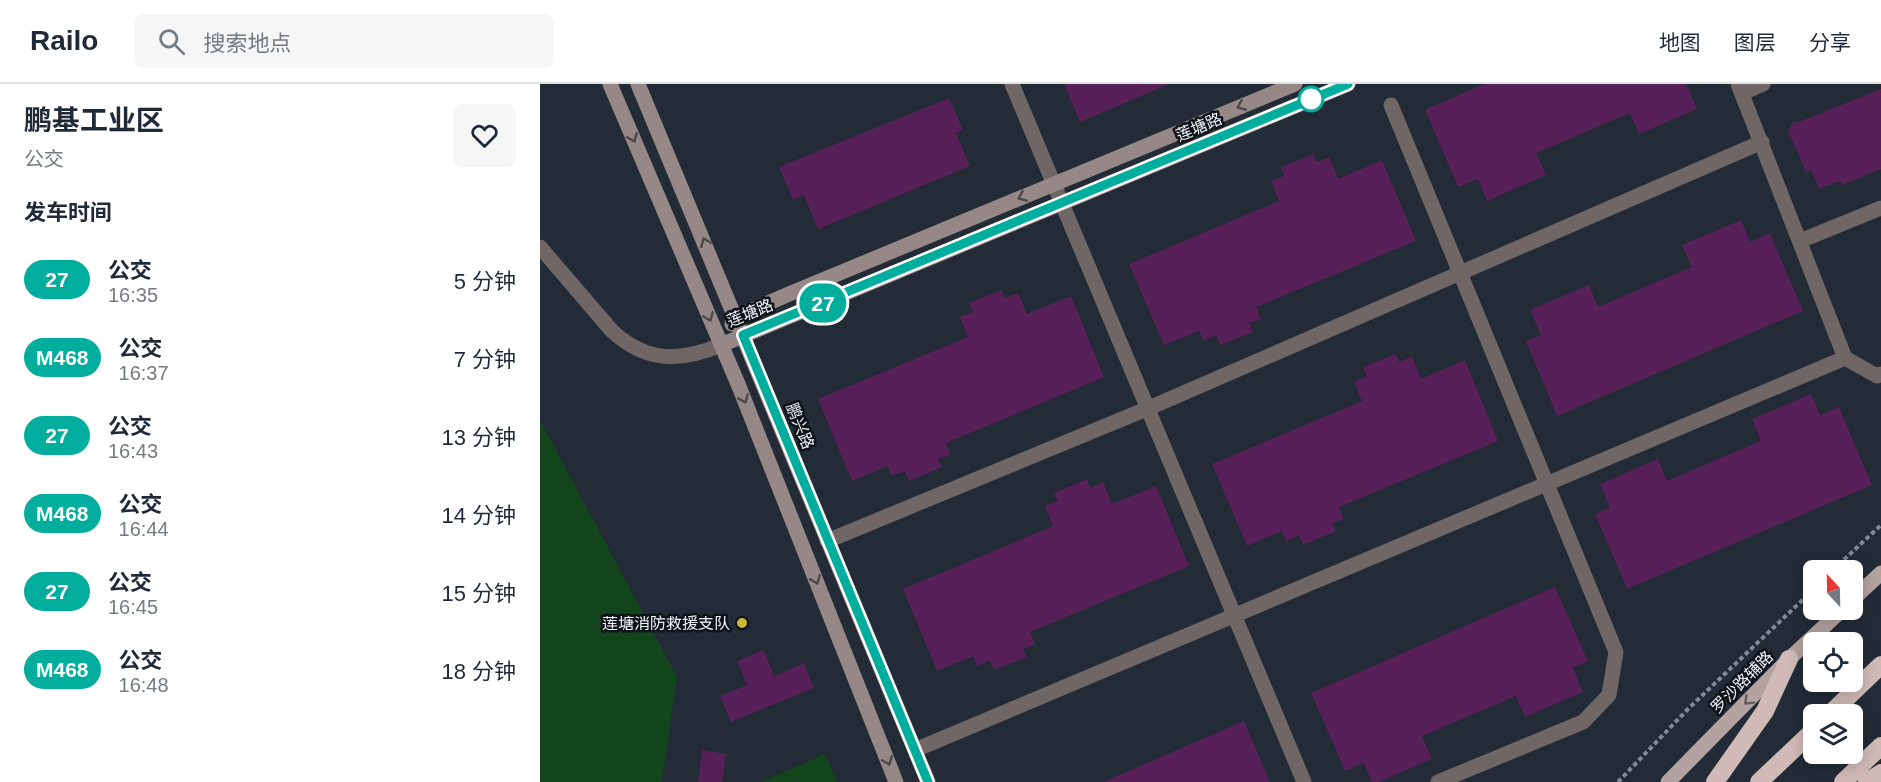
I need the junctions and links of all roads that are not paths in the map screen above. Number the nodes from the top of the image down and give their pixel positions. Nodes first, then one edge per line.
1 (610, 84) edge
2 (638, 84) edge
3 (1012, 84) edge
4 (1295, 84) edge
5 (1348, 84) edge
6 (1763, 84) edge
7 (1740, 88) edge
8 (1391, 105) dead end
9 (1762, 142) junction
10 (1054, 184) junction
11 (1063, 203) junction
12 (1881, 208) edge
13 (1800, 241) junction
14 (540, 247) edge
15 (1460, 273) junction
16 (736, 316) junction
17 (743, 335) junction
18 (721, 345) junction
19 (1845, 358) junction
20 (1881, 374) edge
21 (1149, 408) junction
22 (1547, 483) junction
23 (826, 541) junction
24 (1881, 573) edge
25 (1863, 590) edge
26 (1233, 615) junction
27 (1831, 620) edge
28 (1790, 659) junction
29 (1881, 665) edge
30 (1840, 704) edge
31 (1803, 740) edge
32 (1881, 746) edge
33 (915, 750) junction
34 (1881, 773) edge
35 (896, 782) edge
36 (928, 782) edge
37 (1304, 782) edge
38 (1438, 782) edge
39 (1668, 782) edge
40 (1715, 782) edge
41 (1759, 782) edge
42 (1843, 782) edge
43 (1867, 782) edge

1 -> 18 street
16 -> 2 street, 鹏兴路
3 - 10 street
4 -> 10 street, 莲塘路
5 - 11 street, 莲塘路
6 - 7 street
7 - 9 street
8 - 15 street
9 - 13 street
9 - 15 street
10 - 11 street
10 -> 16 street, 莲塘路
11 - 17 street, 莲塘路
11 - 21 street
12 - 13 street
13 - 19 street
14 - 18 street
15 - 21 street
15 - 22 street
16 - 17 street, 鹏兴路
16 - 18 street, 莲塘路
17 - 18 street, 莲塘路
17 - 23 street, 鹏兴路
18 -> 35 street
19 - 20 street
19 - 22 street
21 - 23 street
21 - 26 street
22 - 26 street
22 - 38 street
23 - 33 street, 鹏兴路
24 - 25 main road
26 - 33 street
26 - 37 street
27 - 28 main road, 罗沙路辅路
28 -> 39 main road, 罗沙路辅路
28 - 40 highway
29 - 30 highway
31 - 41 highway
32 - 42 highway
33 - 36 street, 鹏兴路
34 - 43 highway

